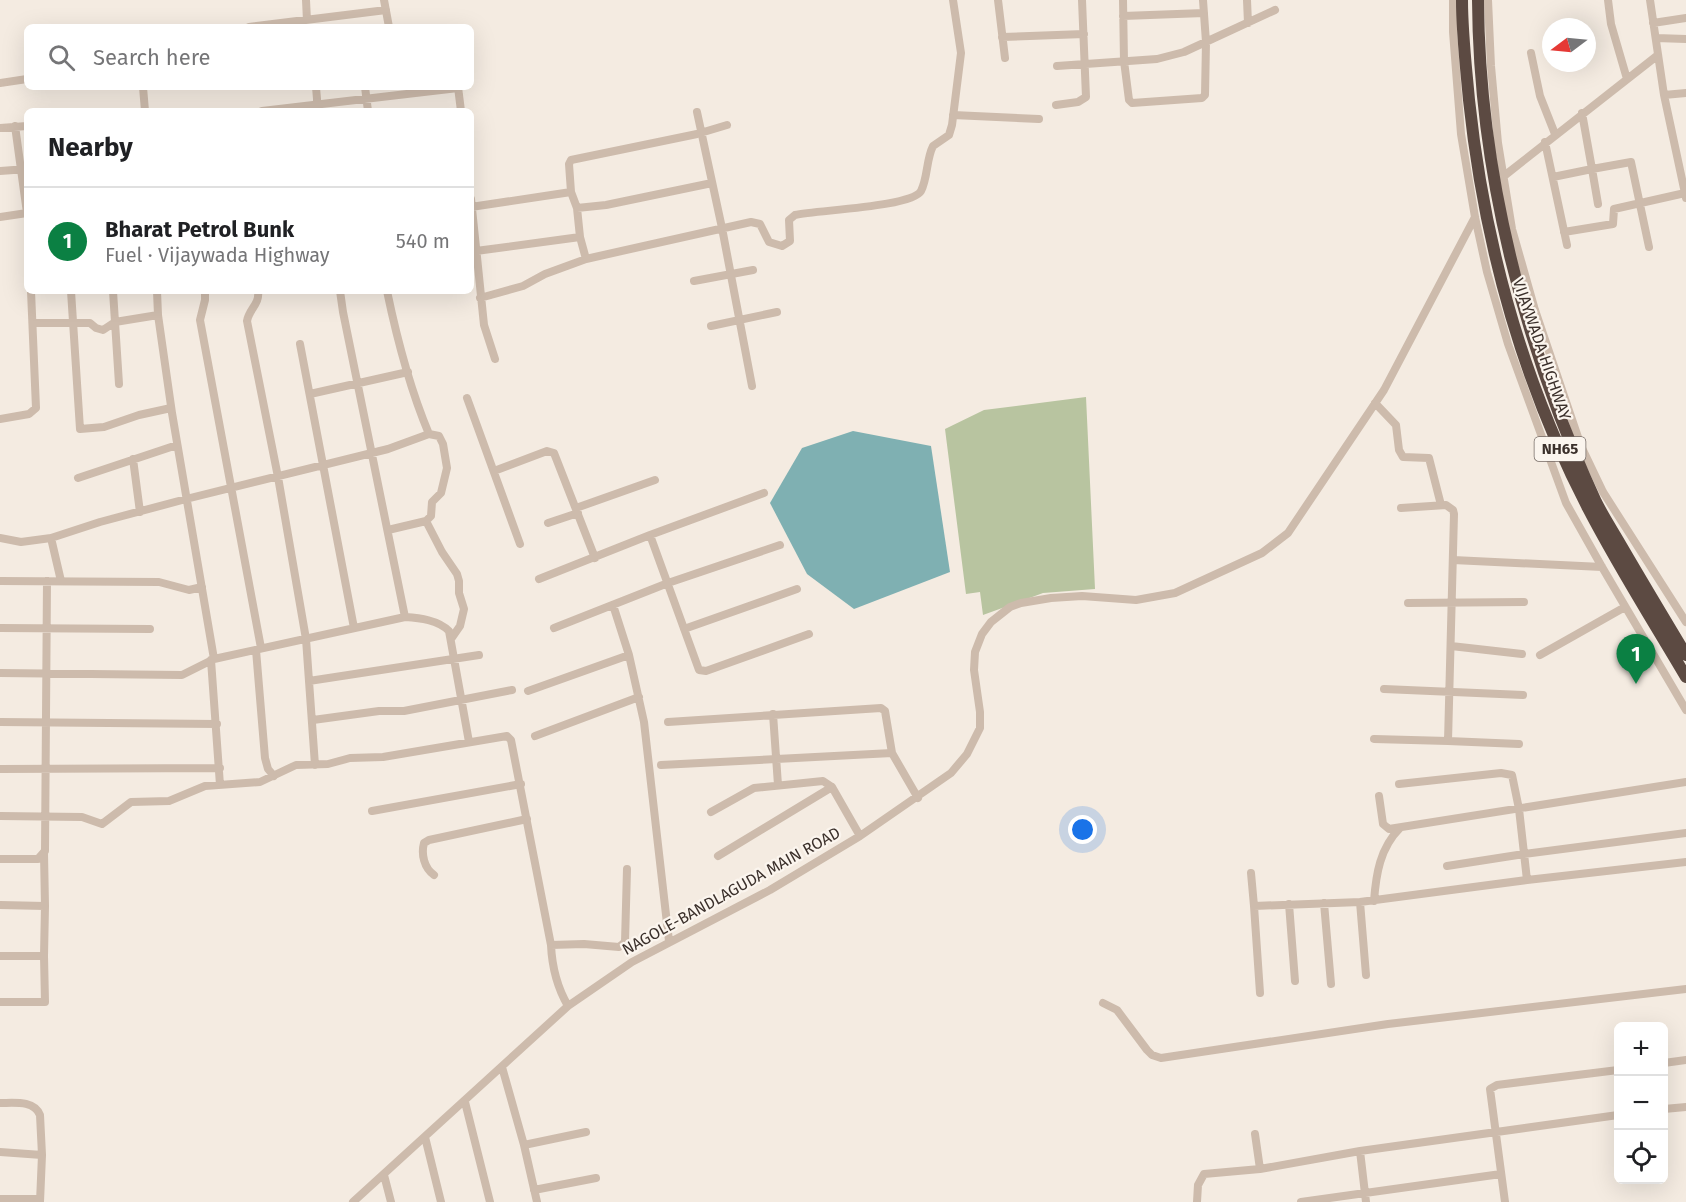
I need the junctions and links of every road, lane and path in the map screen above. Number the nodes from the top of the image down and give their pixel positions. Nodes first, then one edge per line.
1 (306, 0) edge
2 (384, 0) edge
3 (952, 0) edge
4 (998, 0) edge
5 (1082, 0) edge
6 (1123, 0) edge
7 (1203, 0) edge
8 (1247, 0) edge
9 (1453, 0) edge
10 (1462, 0) edge
11 (1478, 0) edge
12 (1488, 0) edge
13 (1608, 0) edge
14 (1650, 0) edge
15 (386, 10) junction
16 (1275, 10) dead end
17 (1204, 13) junction
18 (1124, 16) junction
19 (1686, 18) edge
20 (307, 21) junction
21 (1248, 23) junction
22 (1653, 23) junction
23 (278, 24) edge
24 (388, 24) edge
25 (1084, 34) junction
26 (1002, 38) junction
27 (1656, 38) junction
28 (1686, 39) edge
29 (1206, 42) junction
30 (1531, 53) dead end
31 (1658, 55) junction
32 (1005, 58) dead end
33 (1124, 61) junction
34 (1085, 64) junction
35 (1057, 66) dead end
36 (24, 79) edge
37 (1626, 79) junction
38 (0, 83) edge
39 (143, 90) edge
40 (316, 90) edge
41 (365, 90) edge
42 (440, 90) edge
43 (458, 90) edge
44 (1686, 93) edge
45 (1664, 95) junction
46 (366, 98) junction
47 (1056, 105) dead end
48 (145, 108) edge
49 (318, 108) edge
50 (368, 108) edge
51 (461, 108) edge
52 (697, 112) dead end
53 (1582, 113) junction
54 (953, 114) junction
55 (1039, 119) dead end
56 (727, 125) dead end
57 (15, 126) junction
58 (24, 126) edge
59 (0, 128) edge
60 (702, 132) junction
61 (1555, 134) junction
62 (1545, 142) junction
63 (24, 169) edge
64 (1592, 169) junction
65 (0, 171) edge
66 (1504, 176) junction
67 (1553, 177) junction
68 (712, 183) junction
69 (571, 192) junction
70 (1686, 196) edge
71 (474, 204) edge
72 (1598, 204) dead end
73 (1640, 204) junction
74 (577, 208) junction
75 (24, 213) edge
76 (0, 217) edge
77 (1475, 217) junction
78 (722, 228) junction
79 (474, 232) edge
80 (1564, 232) junction
81 (580, 237) junction
82 (1568, 245) dead end
83 (1649, 247) dead end
84 (476, 251) junction
85 (586, 259) junction
86 (753, 270) dead end
87 (730, 274) junction
88 (694, 281) dead end
89 (31, 294) edge
90 (71, 294) edge
91 (113, 294) edge
92 (157, 294) edge
93 (205, 294) edge
94 (258, 294) edge
95 (340, 294) edge
96 (388, 294) edge
97 (480, 298) junction
98 (777, 312) dead end
99 (158, 315) junction
100 (739, 319) junction
101 (74, 322) junction
102 (115, 322) junction
103 (33, 323) junction
104 (711, 326) dead end
105 (300, 344) dead end
106 (495, 359) dead end
107 (408, 372) junction
108 (119, 384) dead end
109 (358, 384) junction
110 (752, 386) dead end
111 (310, 394) junction
112 (467, 398) dead end
113 (1375, 403) junction
114 (171, 408) junction
115 (0, 419) edge
116 (429, 434) junction
117 (177, 445) junction
118 (371, 454) junction
119 (133, 459) junction
120 (324, 466) junction
121 (494, 471) junction
122 (278, 477) junction
123 (78, 478) dead end
124 (655, 480) dead end
125 (232, 488) junction
126 (764, 493) dead end
127 (186, 500) junction
128 (1441, 505) junction
129 (1401, 508) dead end
130 (577, 510) junction
131 (140, 512) junction
132 (426, 521) junction
133 (548, 523) dead end
134 (388, 530) junction
135 (650, 535) junction
136 (0, 538) edge
137 (51, 538) junction
138 (520, 544) dead end
139 (780, 545) dead end
140 (595, 558) junction
141 (1453, 560) junction
142 (1602, 567) junction
143 (539, 579) dead end
144 (0, 581) edge
145 (47, 581) junction
146 (61, 581) junction
147 (668, 583) junction
148 (202, 587) junction
149 (797, 589) dead end
150 (1524, 602) dead end
151 (1408, 603) dead end
152 (1451, 603) junction
153 (613, 605) junction
154 (1625, 607) junction
155 (405, 617) junction
156 (1686, 622) edge
157 (0, 628) edge
158 (354, 628) junction
159 (554, 628) dead end
160 (47, 629) junction
161 (150, 629) dead end
162 (684, 629) junction
163 (809, 634) dead end
164 (306, 639) junction
165 (451, 639) junction
166 (1451, 646) junction
167 (259, 649) junction
168 (1522, 654) dead end
169 (478, 655) dead end
170 (629, 655) junction
171 (1540, 655) dead end
172 (1686, 655) edge
173 (453, 659) junction
174 (213, 660) junction
175 (0, 673) edge
176 (46, 674) junction
177 (1686, 677) edge
178 (309, 681) junction
179 (1384, 689) dead end
180 (512, 690) dead end
181 (528, 691) dead end
182 (1450, 693) junction
183 (1522, 696) dead end
184 (639, 698) junction
185 (461, 700) junction
186 (1686, 710) edge
187 (773, 714) junction
188 (313, 720) junction
189 (0, 722) edge
190 (668, 722) dead end
191 (46, 723) junction
192 (217, 724) junction
193 (535, 736) dead end
194 (1374, 740) dead end
195 (1448, 741) junction
196 (469, 742) junction
197 (1519, 744) dead end
198 (892, 753) junction
199 (776, 759) junction
200 (315, 765) junction
201 (660, 765) dead end
202 (220, 768) junction
203 (0, 769) edge
204 (45, 770) junction
205 (274, 776) junction
206 (1686, 782) edge
207 (520, 784) junction
208 (778, 784) junction
209 (1399, 784) dead end
210 (220, 785) junction
211 (832, 787) junction
212 (1379, 796) dead end
213 (918, 798) junction
214 (1520, 809) junction
215 (372, 811) dead end
216 (711, 812) dead end
217 (0, 816) edge
218 (45, 816) junction
219 (527, 819) junction
220 (1400, 828) junction
221 (1686, 833) edge
222 (860, 836) junction
223 (44, 853) junction
224 (1524, 854) junction
225 (718, 856) dead end
226 (0, 859) edge
227 (1686, 862) edge
228 (1447, 866) dead end
229 (627, 869) dead end
230 (1251, 873) dead end
231 (434, 875) dead end
232 (1527, 880) junction
233 (1374, 901) junction
234 (1360, 902) junction
235 (1324, 903) junction
236 (1289, 904) junction
237 (0, 906) edge
238 (45, 906) junction
239 (1254, 906) junction
240 (669, 941) junction
241 (551, 945) junction
242 (0, 956) edge
243 (44, 956) junction
244 (1366, 975) dead end
245 (1295, 981) dead end
246 (1331, 984) dead end
247 (1686, 990) edge
248 (1260, 993) dead end
249 (0, 1002) edge
250 (1104, 1003) dead end
251 (568, 1006) junction
252 (1686, 1060) edge
253 (1668, 1062) edge
254 (502, 1067) junction
255 (1614, 1071) edge
256 (465, 1102) junction
257 (0, 1103) edge
258 (1686, 1107) edge
259 (1668, 1109) edge
260 (1614, 1116) edge
261 (586, 1132) dead end
262 (1495, 1132) junction
263 (1255, 1134) dead end
264 (425, 1137) junction
265 (524, 1145) junction
266 (1360, 1151) junction
267 (0, 1152) edge
268 (42, 1155) junction
269 (1260, 1169) junction
270 (1501, 1174) junction
271 (384, 1175) junction
272 (596, 1178) dead end
273 (534, 1190) junction
274 (1365, 1197) edge
275 (0, 1199) edge
276 (40, 1201) edge
277 (353, 1202) edge
278 (391, 1202) edge
279 (441, 1202) edge
280 (490, 1202) edge
281 (537, 1202) edge
282 (1197, 1202) edge
283 (1302, 1202) edge
284 (1505, 1202) edge

1 - 20 street
2 - 15 street
3 - 54 street
4 - 26 street
5 - 25 street
6 - 18 street
7 - 17 street
8 - 21 street
9 - 77 street
10 - 177 highway, VIJAYWADA HIGHWAY / NH65
11 - 172 highway, VIJAYWADA HIGHWAY / NH65
12 - 66 street
13 - 37 street
14 - 22 street
15 - 20 street
15 - 24 street
16 - 21 street
17 - 18 street
17 - 29 street
18 - 33 street
19 - 22 street
20 - 23 street
21 - 29 street
22 - 27 street
25 - 26 street
25 - 34 street
26 - 32 street
27 - 28 street
27 - 31 street
29 - 33 street
29 - 33 street
30 - 61 street
31 - 37 street
31 - 45 street
33 - 34 street
34 - 35 street
34 - 47 street
36 - 38 street
37 - 53 street
39 - 48 street
40 - 49 street
41 - 46 street
42 - 46 street
43 - 51 street
44 - 45 street
45 - 70 street
46 - 49 street
46 - 50 street
52 - 60 street
53 - 61 street
53 - 64 street
54 - 55 street
54 - 78 street
56 - 60 street
57 - 58 street
57 - 59 street
57 - 63 street
60 - 68 street
60 - 69 street
61 - 62 street
62 - 66 street
62 - 67 street
63 - 65 street
64 - 67 street
64 - 72 street
64 - 73 street
66 - 156 street
67 - 80 street
68 - 74 street
68 - 78 street
69 - 71 street
69 - 74 street
70 - 73 street
73 - 80 street
73 - 83 street
74 - 81 street
75 - 76 street
77 - 113 street, NAGOLE-BANDLAGUDA MAIN ROAD
77 - 142 street
78 - 85 street
78 - 87 street
79 - 84 street
80 - 82 street
81 - 84 street
81 - 85 street
84 - 97 street
85 - 97 street
86 - 87 street
87 - 88 street
87 - 100 street
89 - 103 street
90 - 101 street
91 - 102 street
92 - 99 street
93 - 125 street
94 - 122 street
95 - 109 street
96 - 107 street
97 - 106 street
98 - 100 street
99 - 102 street
99 - 114 street
100 - 104 street
100 - 110 street
101 - 102 street
101 - 103 street
101 - 114 street
102 - 108 street
103 - 115 street
105 - 111 street
107 - 109 street
107 - 116 street
109 - 111 street
109 - 118 street
111 - 120 street
112 - 121 street
113 - 128 street
113 - 213 street, NAGOLE-BANDLAGUDA MAIN ROAD
114 - 117 street
116 - 118 street
116 - 132 street
117 - 119 street
117 - 127 street
118 - 120 street
118 - 134 street
119 - 123 street
119 - 131 street
120 - 122 street
120 - 158 street
121 - 130 street
121 - 138 street
122 - 125 street
122 - 164 street
124 - 130 street
125 - 127 street
125 - 167 street
126 - 135 street
127 - 131 street
127 - 148 street
128 - 129 street
128 - 141 street
130 - 133 street
130 - 140 street
131 - 137 street
132 - 134 street
132 - 165 street
134 - 155 street
135 - 140 street
135 - 147 street
136 - 137 street
137 - 146 street
139 - 147 street
140 - 143 street
141 - 142 street
141 - 152 street
142 - 154 street
144 - 145 street
145 - 146 street
145 - 160 street
146 - 148 street
147 - 153 street
147 - 162 street
148 - 174 street
149 - 162 street
150 - 152 street
151 - 152 street
152 - 166 street
153 - 159 street
153 - 170 street
154 - 171 street
154 - 186 street
155 - 158 street
155 - 165 street
157 - 160 street
158 - 164 street
160 - 161 street
160 - 176 street
162 - 163 street
164 - 167 street
164 - 178 street
165 - 173 street
166 - 168 street
166 - 182 street
167 - 174 street
167 - 205 street
169 - 173 street
170 - 181 street
170 - 184 street
173 - 178 street
173 - 185 street
174 - 176 street
174 - 192 street
175 - 176 street
176 - 191 street
178 - 188 street
179 - 182 street
180 - 185 street
182 - 183 street
182 - 195 street
184 - 193 street
184 - 240 street
185 - 188 street
185 - 196 street
187 - 190 street
187 - 198 street
187 - 199 street
188 - 200 street
189 - 191 street
191 - 192 street
191 - 204 street
192 - 202 street
194 - 195 street
195 - 197 street
196 - 200 street
196 - 207 street
198 - 199 street
198 - 213 street
199 - 201 street
199 - 208 street
200 - 205 street
202 - 204 street
202 - 210 street
203 - 204 street
204 - 218 street
205 - 210 street
206 - 214 street
207 - 215 street
207 - 219 street
208 - 211 street
208 - 216 street
209 - 214 street
210 - 218 street
211 - 222 street
211 - 225 street
212 - 220 street
213 - 222 street, NAGOLE-BANDLAGUDA MAIN ROAD
214 - 220 street
214 - 224 street
217 - 218 street
218 - 223 street
219 - 231 street
219 - 241 street
220 - 233 street
221 - 224 street
222 - 240 street, NAGOLE-BANDLAGUDA MAIN ROAD
223 - 226 street
223 - 238 street
224 - 228 street
224 - 232 street
227 - 232 street
229 - 241 street
230 - 239 street
232 - 233 street
233 - 234 street
234 - 235 street
234 - 244 street
235 - 236 street
235 - 246 street
236 - 239 street
236 - 245 street
237 - 238 street
238 - 243 street
239 - 248 street
240 - 251 street, NAGOLE-BANDLAGUDA MAIN ROAD
241 - 251 street
242 - 243 street
243 - 249 street
247 - 250 street
251 - 254 street, NAGOLE-BANDLAGUDA MAIN ROAD
252 - 253 street
254 - 256 street, NAGOLE-BANDLAGUDA MAIN ROAD
254 - 265 street
255 - 262 street
256 - 264 street, NAGOLE-BANDLAGUDA MAIN ROAD
256 - 280 street
257 - 268 street
258 - 259 street
260 - 262 street
261 - 265 street
262 - 266 street
262 - 270 street
263 - 269 street
264 - 271 street, NAGOLE-BANDLAGUDA MAIN ROAD
264 - 279 street
265 - 273 street
266 - 269 street
266 - 274 street
267 - 268 street
268 - 276 street
269 - 282 street
270 - 274 street
270 - 284 street
271 - 277 street, NAGOLE-BANDLAGUDA MAIN ROAD
271 - 278 street
272 - 273 street
273 - 281 street
274 - 283 street
275 - 276 street

